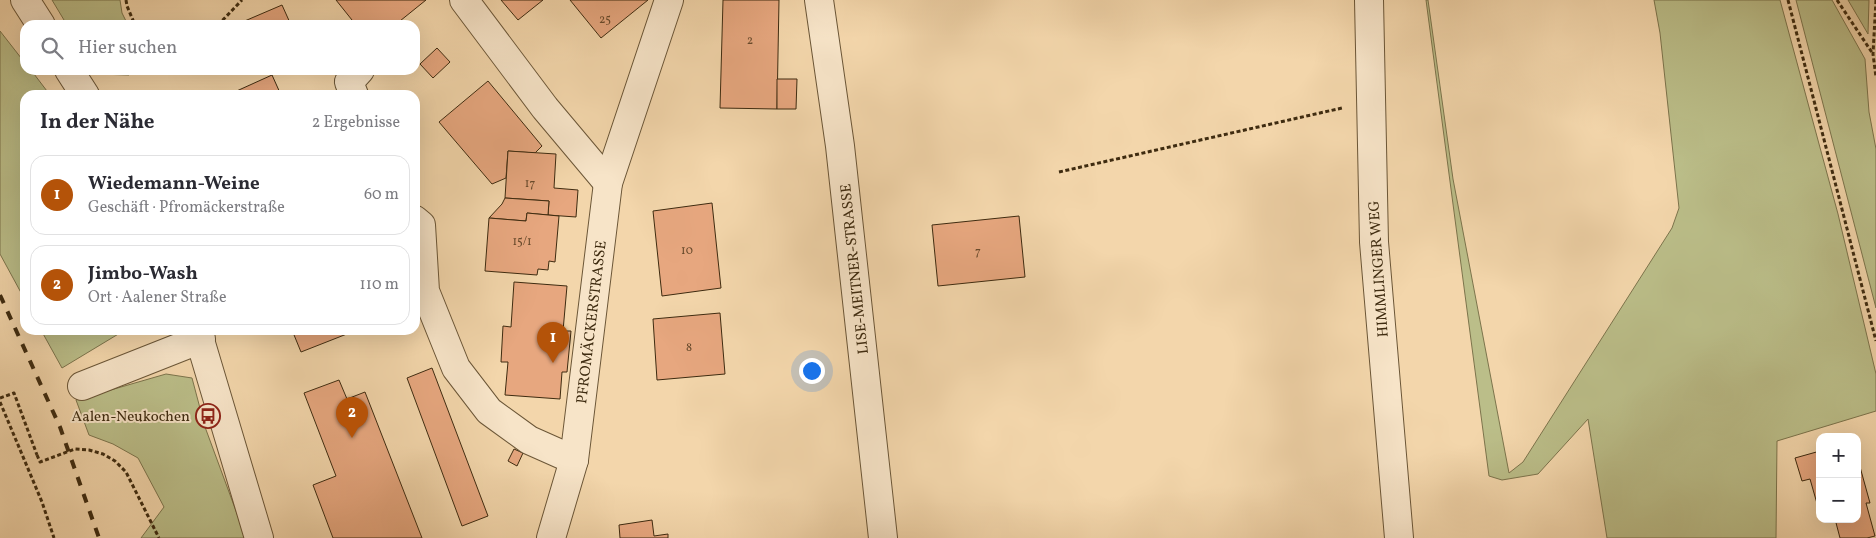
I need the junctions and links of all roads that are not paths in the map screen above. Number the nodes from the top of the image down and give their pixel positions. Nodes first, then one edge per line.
1 (25, 0) edge
2 (464, 0) edge
3 (669, 0) edge
4 (819, 0) edge
5 (1370, 0) edge
6 (38, 20) edge
7 (72, 75) edge
8 (355, 75) edge
9 (82, 90) edge
10 (352, 90) edge
11 (608, 183) junction
12 (420, 242) edge
13 (197, 335) edge
14 (199, 335) edge
15 (82, 386) dead end
16 (574, 460) junction
17 (259, 538) edge
18 (551, 538) edge
19 (883, 538) edge
20 (1399, 538) edge

1 - 6 street
2 - 11 street
3 - 11 street, PFROMÄCKERSTRASSE
4 - 19 street, LISE-MEITNER-STRASSE
5 - 20 street, HIMMLINGER WEG
7 - 9 street
8 - 10 street
11 - 16 street, PFROMÄCKERSTRASSE
12 - 16 street
13 - 15 street
14 - 17 street
16 - 18 street, PFROMÄCKERSTRASSE

